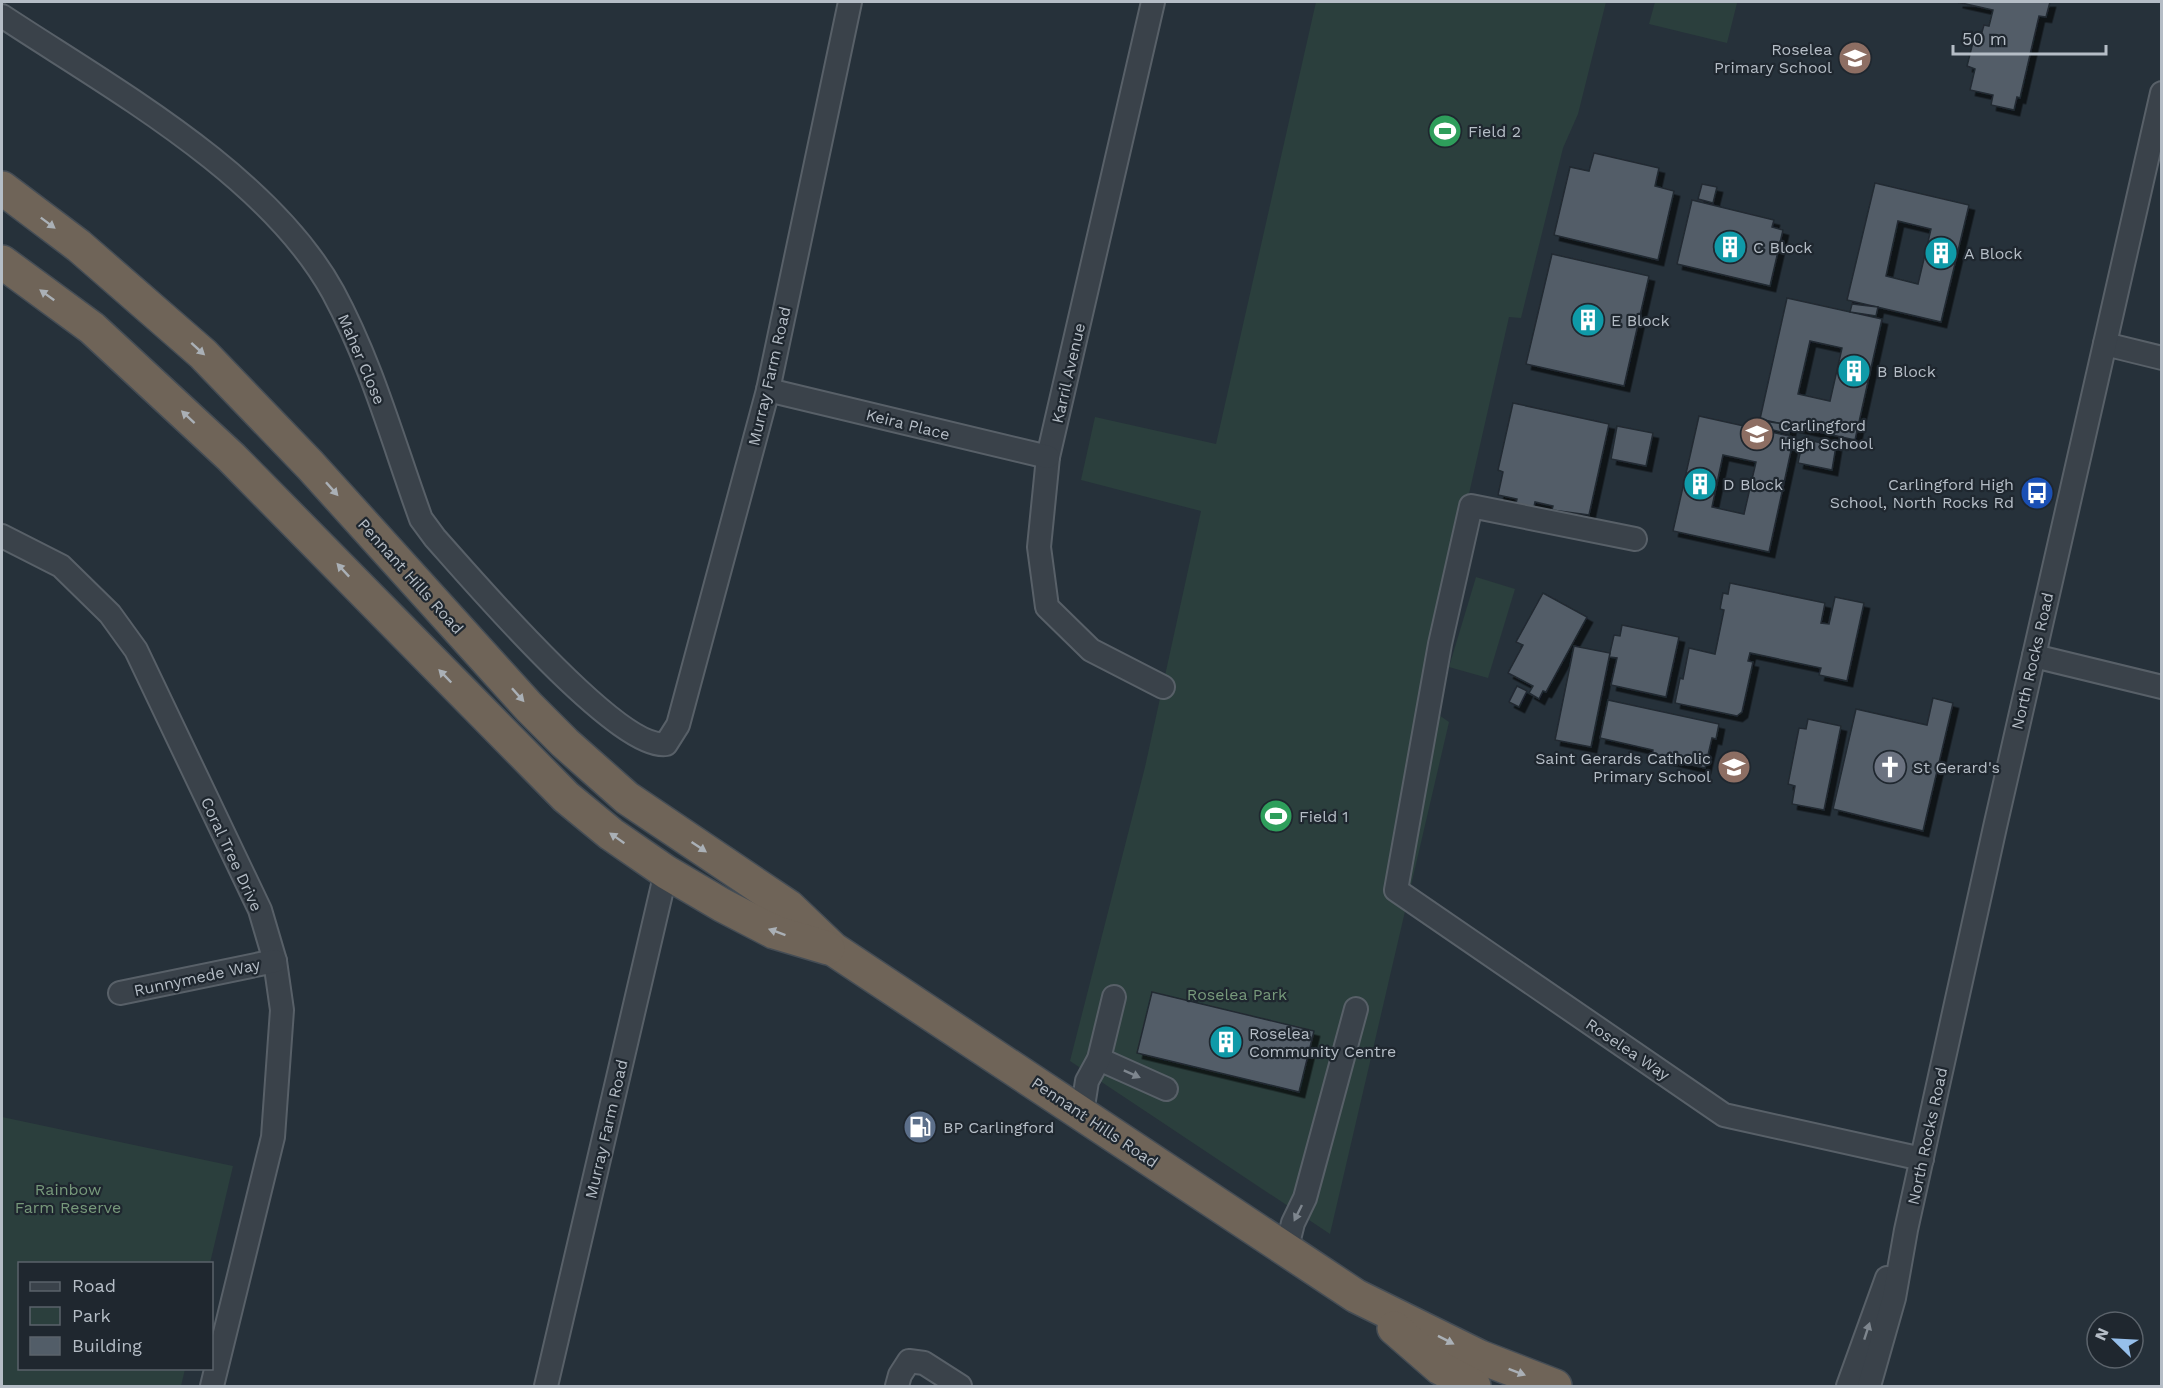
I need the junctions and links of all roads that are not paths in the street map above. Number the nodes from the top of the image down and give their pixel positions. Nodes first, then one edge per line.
1 (850, 2) edge
2 (1153, 2) edge
3 (2, 15) edge
4 (2162, 93) edge
5 (2, 188) edge
6 (2, 262) edge
7 (2105, 344) junction
8 (2162, 358) edge
9 (768, 390) junction
10 (1048, 457) junction
11 (2, 536) edge
12 (1635, 539) dead end
13 (2034, 656) junction
14 (1163, 687) dead end
15 (2162, 687) edge
16 (666, 744) joint
17 (627, 798) junction
18 (666, 872) junction
19 (833, 949) junction
20 (275, 961) junction
21 (120, 993) dead end
22 (1114, 997) dead end
23 (1356, 1009) dead end
24 (1098, 1059) junction
25 (1166, 1089) dead end
26 (1082, 1113) junction
27 (1923, 1159) junction
28 (1906, 1230) junction
29 (1286, 1251) junction
30 (1356, 1296) junction
31 (212, 1386) edge
32 (546, 1386) edge
33 (897, 1386) edge
34 (960, 1386) edge
35 (1474, 1386) edge
36 (1555, 1386) edge
37 (1848, 1386) edge
38 (1869, 1386) edge

1 - 9 street, Murray Farm Road
2 - 10 street, Karril Avenue
3 - 16 street, Maher Close
4 - 7 street, North Rocks Road
5 -> 17 highway, Pennant Hills Road
18 -> 6 highway, Pennant Hills Road
7 - 8 street
7 - 13 street, North Rocks Road
9 - 10 street, Keira Place
9 - 16 street, Murray Farm Road
10 - 14 street, Karril Avenue
11 - 20 street, Coral Tree Drive
12 - 27 street, Roselea Way
13 - 15 street
13 - 27 street, North Rocks Road
17 - 18 highway
17 -> 19 highway, Pennant Hills Road
19 -> 18 highway, Pennant Hills Road
18 - 32 street, Murray Farm Road
19 - 26 highway, Pennant Hills Road
20 - 21 street, Runnymede Way
20 - 31 street, Coral Tree Drive
22 - 24 street
23 -> 29 street
24 -> 25 street
24 - 26 street
26 - 29 highway, Pennant Hills Road
27 - 28 street, North Rocks Road
37 -> 28 street, North Rocks Road
28 - 38 street, North Rocks Road
29 - 30 highway, Pennant Hills Road
30 - 35 highway, Pennant Hills Road
30 -> 36 highway, Pennant Hills Road
33 - 34 street

